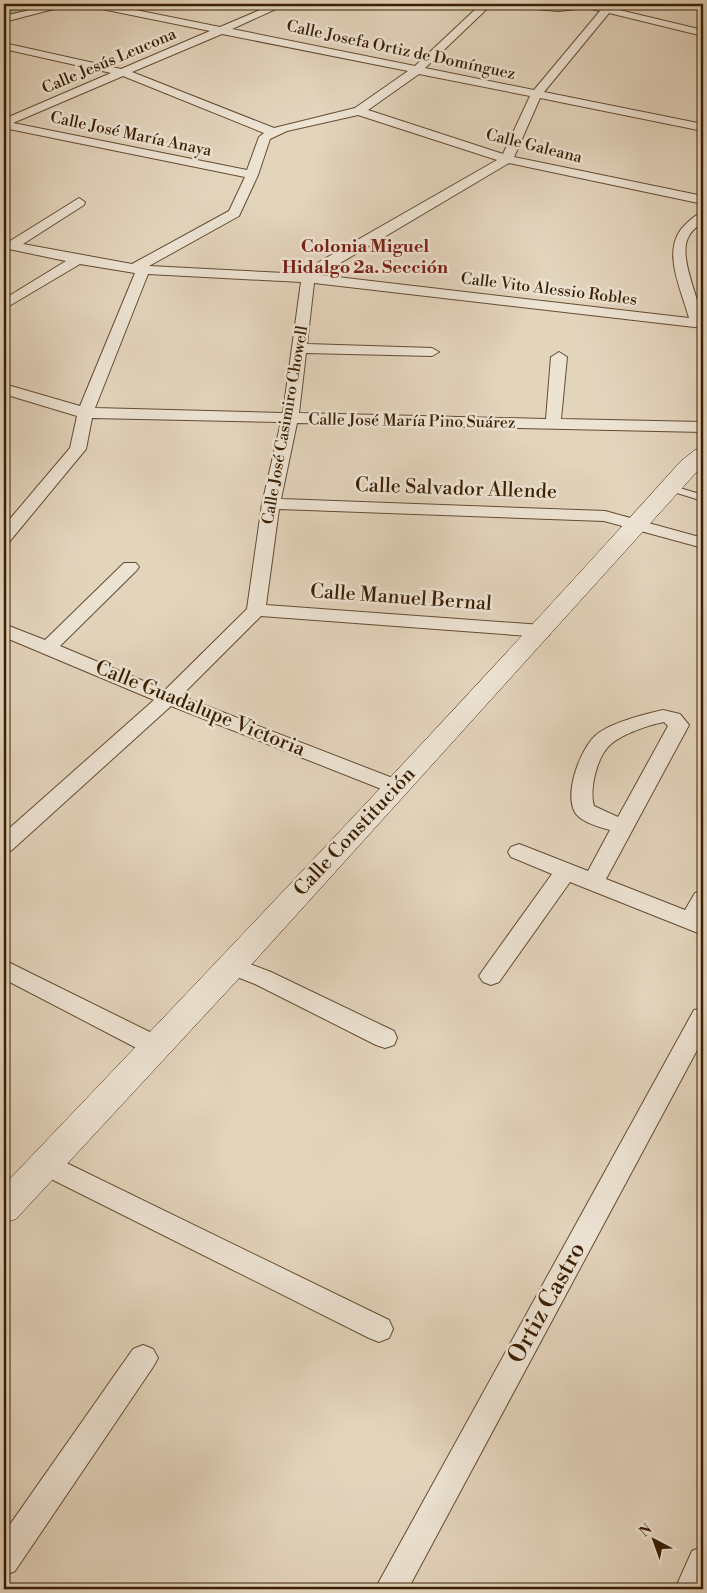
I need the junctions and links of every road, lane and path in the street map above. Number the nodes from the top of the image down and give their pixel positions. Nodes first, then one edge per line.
1 (68, 4) edge
2 (92, 4) edge
3 (282, 4) edge
4 (486, 4) edge
5 (514, 4) edge
6 (587, 4) edge
7 (606, 10) junction
8 (4, 19) edge
9 (222, 29) junction
10 (703, 33) edge
11 (4, 46) edge
12 (416, 71) junction
13 (125, 73) junction
14 (536, 95) junction
15 (359, 111) junction
16 (4, 124) edge
17 (703, 128) edge
18 (273, 132) junction
19 (507, 159) junction
20 (252, 175) junction
21 (703, 200) edge
22 (79, 202) dead end
23 (703, 216) edge
24 (8, 245) edge
25 (78, 260) junction
26 (138, 270) junction
27 (308, 278) junction
28 (4, 305) edge
29 (701, 324) edge
30 (300, 348) junction
31 (432, 352) dead end
32 (559, 357) dead end
33 (4, 390) edge
34 (85, 413) junction
35 (290, 418) junction
36 (553, 424) junction
37 (703, 427) edge
38 (703, 455) edge
39 (670, 488) junction
40 (703, 498) edge
41 (271, 504) junction
42 (638, 524) junction
43 (4, 536) edge
44 (703, 543) edge
45 (130, 567) dead end
46 (256, 610) junction
47 (4, 630) edge
48 (542, 631) junction
49 (48, 648) junction
50 (168, 698) junction
51 (396, 787) junction
52 (623, 827) junction
53 (4, 845) edge
54 (519, 852) dead end
55 (566, 871) junction
56 (593, 882) junction
57 (703, 899) edge
58 (697, 924) edge
59 (232, 966) junction
60 (4, 969) edge
61 (491, 976) dead end
62 (703, 1018) edge
63 (386, 1038) dead end
64 (155, 1046) junction
65 (46, 1164) junction
66 (4, 1208) edge
67 (379, 1329) dead end
68 (143, 1358) dead end
69 (4, 1560) edge
70 (703, 1562) edge
71 (391, 1589) edge
72 (692, 1589) edge

1 - 8 street
2 - 9 street, Calle Josefa Ortiz de Domínguez
3 - 9 street, Calle Jesús Leucona
4 - 12 street
5 - 6 street
6 - 7 street
7 - 10 street
7 - 14 street
9 - 12 street, Calle Josefa Ortiz de Domínguez
9 - 13 street, Calle Jesús Leucona
11 - 13 street
12 - 14 street, Calle Josefa Ortiz de Domínguez
12 - 15 street
13 - 16 street, Calle Jesús Leucona
13 - 18 street
14 - 17 street, Calle Josefa Ortiz de Domínguez
14 - 19 street
15 - 18 street
15 - 19 street, Calle Galeana
16 - 20 street, Calle José María Anaya
18 - 20 street
19 - 21 street, Calle Galeana
19 - 27 street
20 - 26 street
22 - 24 street
23 - 29 street
24 - 25 street, Calle Vito Alessio Robles
25 - 26 street, Calle Vito Alessio Robles
25 - 28 street
26 - 27 street, Calle Vito Alessio Robles
26 - 34 street
27 - 29 street, Calle Vito Alessio Robles
27 - 30 street, Calle José Casimiro Chowell
30 - 31 street
30 - 35 street, Calle José Casimiro Chowell
32 - 36 street
33 - 34 street, Calle José María Pino Suárez
34 - 35 street, Calle José María Pino Suárez
34 - 43 street
35 - 36 street, Calle José María Pino Suárez
35 - 41 street, Calle José Casimiro Chowell
36 - 37 street, Calle José María Pino Suárez
38 - 39 street, Calle Constitución
39 - 40 lane
39 - 42 street, Calle Constitución
41 - 42 street, Calle Salvador Allende
41 - 46 street, Calle José Casimiro Chowell
42 - 44 street, Calle Salvador Allende
42 - 48 street, Calle Constitución
45 - 49 street
46 - 48 street, Calle Manuel Bernal
46 - 50 street
47 - 49 street, Calle Guadalupe Victoria
48 - 51 street, Calle Constitución
49 - 50 street, Calle Guadalupe Victoria
50 - 51 street, Calle Guadalupe Victoria
50 - 53 street
51 - 59 street, Calle Constitución
52 - 52 street
52 - 56 street
54 - 55 street
55 - 56 street
55 - 61 street
56 - 58 street
57 - 58 street
59 - 63 street
59 - 64 street, Calle Constitución
60 - 64 street
62 - 71 street, Ortiz Castro
64 - 65 street, Calle Constitución
65 - 66 street, Calle Constitución
65 - 67 street
68 - 69 street
70 - 72 street

